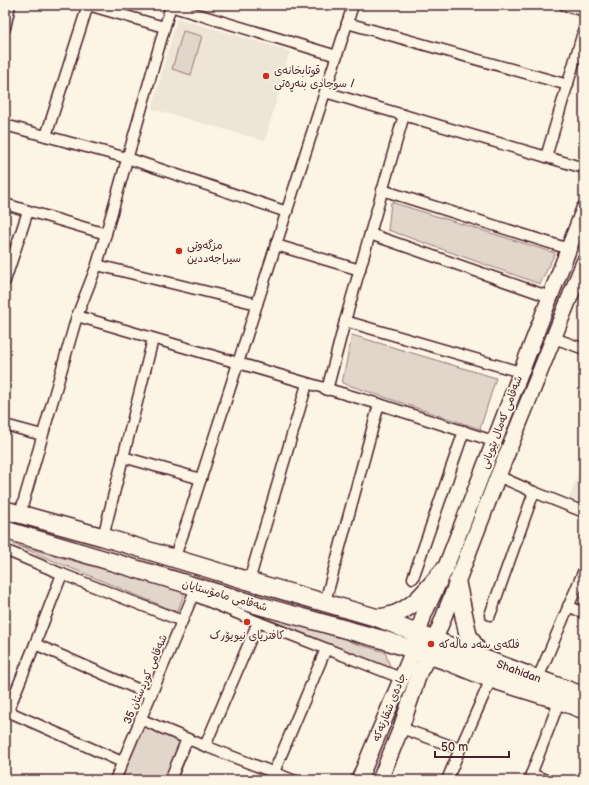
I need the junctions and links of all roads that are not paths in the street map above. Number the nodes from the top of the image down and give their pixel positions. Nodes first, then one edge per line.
1 (10, 5) edge
2 (88, 5) edge
3 (170, 5) edge
4 (353, 5) edge
5 (564, 5) edge
6 (584, 11) edge
7 (347, 23) junction
8 (164, 27) junction
9 (5, 28) edge
10 (584, 29) edge
11 (337, 56) junction
12 (568, 85) junction
13 (325, 92) junction
14 (404, 115) junction
15 (5, 125) edge
16 (46, 136) junction
17 (546, 157) junction
18 (127, 158) junction
19 (584, 168) edge
20 (382, 190) junction
21 (5, 204) edge
22 (584, 209) edge
23 (28, 211) junction
24 (287, 212) junction
25 (106, 234) junction
26 (370, 234) junction
27 (276, 245) junction
28 (569, 248) junction
29 (564, 264) junction
30 (97, 265) junction
31 (582, 266) edge
32 (360, 270) junction
33 (5, 281) edge
34 (550, 297) junction
35 (257, 304) junction
36 (77, 316) junction
37 (345, 321) junction
38 (554, 338) junction
39 (153, 339) junction
40 (584, 349) edge
41 (238, 364) junction
42 (520, 372) junction
43 (307, 384) junction
44 (327, 390) junction
45 (379, 404) junction
46 (5, 425) edge
47 (464, 431) junction
48 (42, 435) junction
49 (493, 441) junction
50 (123, 457) junction
51 (498, 476) junction
52 (201, 479) junction
53 (534, 492) junction
54 (13, 512) edge
55 (584, 512) edge
56 (5, 530) edge
57 (103, 537) junction
58 (5, 550) edge
59 (174, 559) junction
60 (445, 569) junction
61 (584, 570) edge
62 (62, 574) junction
63 (413, 578) dead end
64 (249, 581) junction
65 (457, 583) junction
66 (195, 590) junction
67 (325, 602) junction
68 (568, 606) junction
69 (584, 612) edge
70 (490, 615) dead end
71 (378, 618) junction
72 (182, 621) junction
73 (258, 622) junction
74 (418, 634) junction
75 (35, 644) junction
76 (326, 649) junction
77 (413, 651) junction
78 (440, 651) junction
79 (479, 657) junction
80 (401, 678) junction
81 (538, 678) junction
82 (491, 679) junction
83 (150, 695) junction
84 (584, 696) edge
85 (558, 700) junction
86 (6, 710) edge
87 (584, 710) edge
88 (140, 719) junction
89 (401, 728) junction
90 (187, 739) junction
91 (205, 746) junction
92 (460, 748) junction
93 (122, 762) junction
94 (274, 772) junction
95 (530, 777) edge
96 (115, 780) edge
97 (170, 780) edge
98 (293, 780) edge
99 (359, 780) edge
100 (380, 780) edge
101 (447, 780) edge
102 (546, 780) edge

1 - 9 street
2 - 8 street
2 - 16 street
3 - 8 street
3 - 11 street
4 - 7 street
5 - 6 street
7 - 11 street
7 - 12 street
8 - 18 street
10 - 12 street
11 - 13 street
12 - 17 street
13 - 14 street
13 - 24 street
14 - 17 street
14 - 20 street
15 - 16 street
16 - 18 street
17 - 19 street
18 - 24 street
18 - 25 street
20 - 26 street
20 - 28 street
21 - 23 street
22 - 28 main road, شەقامی کەمال بێویانی
23 - 25 street
23 - 33 street
24 - 27 street
25 - 30 street
26 - 32 street
26 - 34 street
27 - 32 street
27 - 35 street
28 - 29 main road, شەقامی کەمال بێویانی
29 - 31 main road
29 - 34 main road, شەقامی کەمال بێویانی
30 - 35 street
30 - 36 street
31 - 38 main road, شەقامی کەمال بێویانی
32 - 37 street
34 - 42 main road, شەقامی کەمال بێویانی
35 - 41 street
36 - 39 street
36 - 48 street
37 - 42 street
37 - 44 street
38 - 40 street
38 - 51 main road, شەقامی کەمال بێویانی
39 - 41 street
39 - 50 street
41 - 43 street
41 - 52 street
42 - 49 main road, شەقامی کەمال بێویانی
43 - 44 street
43 - 64 street
44 - 45 street
45 - 47 street
45 - 67 street
46 - 48 street
47 - 49 street
47 - 63 street
48 - 54 street
49 - 60 main road, شەقامی کەمال بێویانی
50 - 52 street
50 - 57 street
51 - 53 street
51 - 65 main road, شەقامی کەمال بێویانی
52 - 59 street
53 - 55 street
53 - 70 street
54 - 57 main road, شەقامی مامۆستایان
56 - 66 main road, شەقامی مامۆستایان
57 - 59 main road, شەقامی مامۆستایان
58 - 62 street
59 - 64 main road, شەقامی مامۆستایان
60 - 71 main road
60 - 74 main road, شەقامی کەمال بێویانی
61 - 68 street
62 - 72 street
62 - 75 street
64 - 67 main road, شەقامی مامۆستایان
65 - 78 main road, شەقامی کەمال بێویانی
65 - 79 main road
66 - 72 street, شەقامی کوردستان 35
66 - 73 street
66 - 77 main road, شەقامی مامۆستایان
67 - 71 main road, شەقامی مامۆستایان
68 - 69 street
68 - 81 street
71 - 74 main road, شەقامی مامۆستایان
72 - 83 street, شەقامی کوردستان 35
73 - 76 street
73 - 91 street
74 - 77 main road, جادەی شقارتەکە
74 - 78 main road, شەقامی مامۆستایان
75 - 83 street
75 - 86 street
76 - 80 street
76 - 94 street
77 - 78 main road, شەقامی مامۆستایان
77 - 80 main road, جادەی شقارتەکە
78 - 79 main road, Shahidan
78 - 82 main road
78 - 89 main road, جادەی شقارتەکە
79 - 81 main road, Shahidan
80 - 99 main road, جادەی شقارتەکە
81 - 84 main road, Shahidan
82 - 85 main road
82 - 92 street
83 - 88 street, شەقامی کوردستان 35
85 - 87 main road
85 - 95 street
86 - 93 street
88 - 90 street
88 - 93 street, شەقامی کوردستان 35
89 - 92 street
89 - 100 main road, جادەی شقارتەکە
90 - 91 street
90 - 97 street
91 - 94 street
92 - 101 street
93 - 96 street, شەقامی کوردستان 35
94 - 98 street
95 - 102 street

